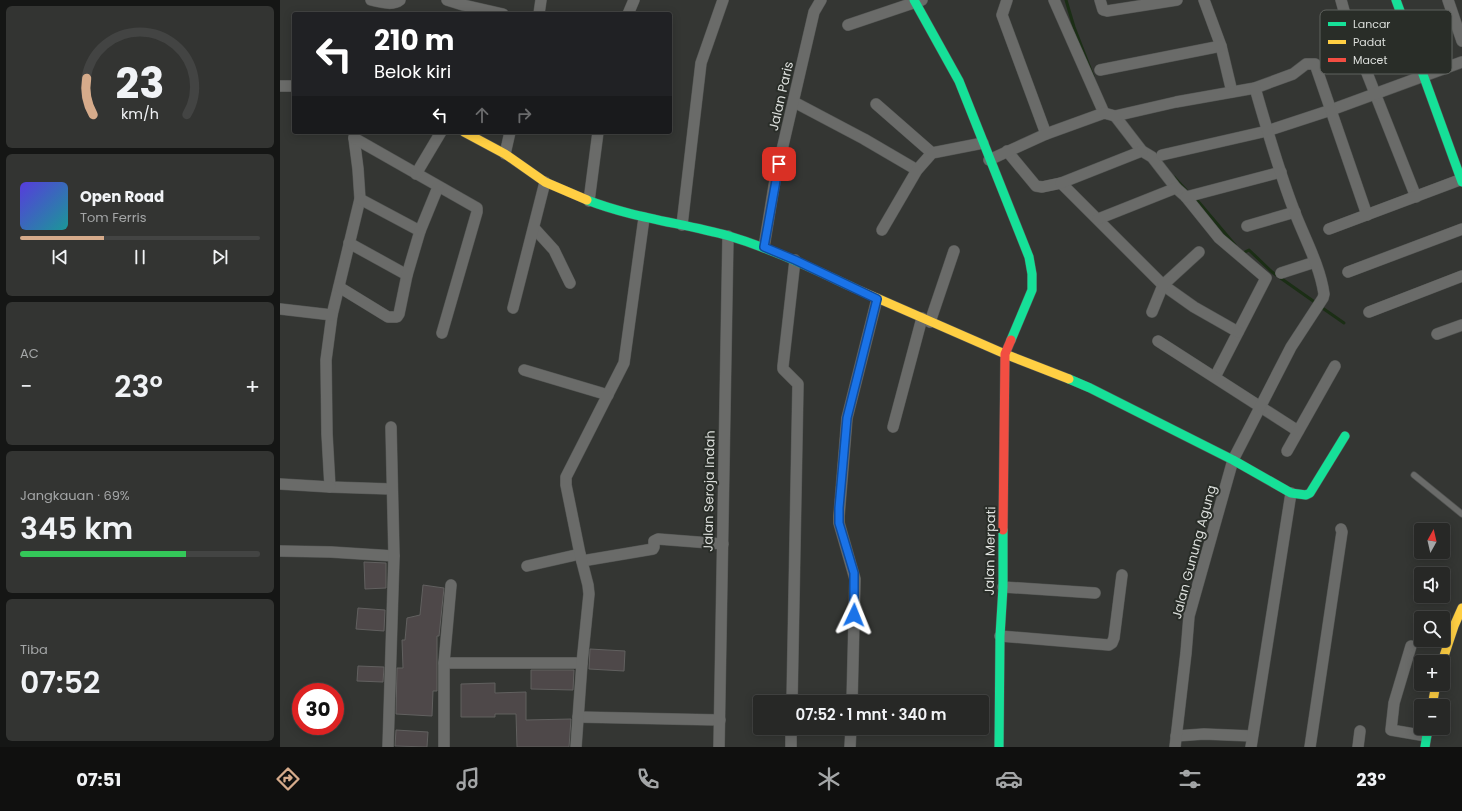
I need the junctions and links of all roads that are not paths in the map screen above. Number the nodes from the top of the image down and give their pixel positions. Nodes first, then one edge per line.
1 (371, 0) edge
2 (400, 0) edge
3 (447, 0) edge
4 (542, 0) edge
5 (634, 0) edge
6 (723, 0) edge
7 (821, 0) edge
8 (1007, 0) edge
9 (1054, 0) edge
10 (1100, 0) edge
11 (1177, 0) edge
12 (1204, 0) edge
13 (1341, 0) edge
14 (1396, 0) edge
15 (1448, 0) edge
16 (917, 1) edge
17 (463, 10) edge
18 (1344, 10) edge
19 (1400, 10) edge
20 (1452, 10) edge
21 (1452, 11) edge
22 (483, 12) edge
23 (539, 12) edge
24 (629, 12) edge
25 (848, 25) dead end
26 (1462, 40) edge
27 (1221, 46) junction
28 (1462, 62) edge
29 (1452, 66) edge
30 (1100, 70) dead end
31 (1368, 74) edge
32 (1429, 74) edge
33 (1423, 76) junction
34 (280, 86) edge
35 (292, 86) edge
36 (1255, 88) junction
37 (1232, 92) junction
38 (1376, 93) junction
39 (794, 102) junction
40 (876, 104) dead end
41 (1331, 110) junction
42 (1110, 114) junction
43 (1267, 131) junction
44 (440, 134) edge
45 (468, 134) edge
46 (510, 134) edge
47 (598, 134) edge
48 (1046, 134) junction
49 (355, 135) edge
50 (983, 142) junction
51 (1008, 151) junction
52 (1142, 151) junction
53 (932, 153) junction
54 (505, 154) junction
55 (1162, 155) dead end
56 (989, 160) junction
57 (917, 170) junction
58 (1281, 172) junction
59 (416, 174) junction
60 (1462, 180) edge
61 (546, 182) junction
62 (1061, 183) junction
63 (438, 187) junction
64 (1176, 188) junction
65 (1186, 197) junction
66 (1416, 197) junction
67 (360, 199) junction
68 (589, 202) junction
69 (1295, 212) junction
70 (1367, 215) junction
71 (644, 218) junction
72 (1098, 219) junction
73 (682, 225) junction
74 (1247, 226) dead end
75 (534, 228) junction
76 (1462, 229) edge
77 (882, 230) dead end
78 (1329, 230) dead end
79 (420, 231) junction
80 (728, 236) junction
81 (349, 243) junction
82 (764, 247) junction
83 (954, 251) dead end
84 (1199, 252) dead end
85 (795, 260) junction
86 (1315, 262) junction
87 (1348, 272) dead end
88 (1281, 273) dead end
89 (407, 275) junction
90 (1462, 276) edge
91 (570, 283) dead end
92 (1163, 285) junction
93 (339, 287) junction
94 (877, 299) junction
95 (513, 308) dead end
96 (280, 309) edge
97 (1152, 312) dead end
98 (1369, 312) dead end
99 (332, 315) junction
100 (926, 320) junction
101 (1462, 325) edge
102 (1238, 332) junction
103 (442, 333) dead end
104 (1437, 334) dead end
105 (1158, 341) dead end
106 (1005, 354) junction
107 (1335, 366) dead end
108 (524, 370) dead end
109 (1215, 377) junction
110 (608, 395) junction
111 (1261, 406) junction
112 (390, 427) dead end
113 (893, 427) dead end
114 (1298, 431) junction
115 (1345, 436) dead end
116 (1287, 451) dead end
117 (1233, 460) junction
118 (1414, 475) dead end
119 (280, 484) edge
120 (330, 487) junction
121 (391, 489) junction
122 (1291, 493) junction
123 (1462, 514) edge
124 (1341, 529) dead end
125 (722, 544) junction
126 (280, 551) edge
127 (394, 556) junction
128 (581, 557) junction
129 (527, 566) dead end
130 (1122, 575) dead end
131 (451, 584) dead end
132 (1003, 587) junction
133 (1095, 593) dead end
134 (1462, 608) edge
135 (1000, 636) junction
136 (1411, 646) dead end
137 (1444, 655) edge
138 (444, 662) junction
139 (582, 663) junction
140 (792, 695) edge
141 (852, 695) edge
142 (578, 717) junction
143 (720, 720) junction
144 (1360, 731) dead end
145 (791, 735) edge
146 (851, 735) edge
147 (1426, 737) edge
148 (1176, 742) edge
149 (1252, 742) edge
150 (388, 747) edge
151 (444, 747) edge
152 (576, 747) edge
153 (720, 747) edge
154 (791, 747) edge
155 (850, 747) edge
156 (999, 747) edge
157 (1310, 747) edge
158 (1358, 747) edge

1 - 2 street
3 - 17 street
4 - 23 street
5 - 24 street
6 - 73 street
7 - 39 street, Jalan Paris
8 - 48 street
9 - 42 street
10 - 11 street
12 - 27 street
13 - 18 street
14 - 19 street
15 - 20 street
16 - 25 street
16 - 50 street
17 - 22 street
21 - 26 street
27 - 30 street
27 - 37 street
28 - 29 street
31 - 38 street
32 - 33 street
33 - 38 street
33 - 60 street
34 - 35 street
36 - 37 street
36 - 41 street
36 - 43 street, Jalan Gunung Agung
37 - 42 street
38 - 41 street
38 - 66 street
39 - 57 street
39 - 82 street, Jalan Paris
40 - 53 street
41 - 43 street
41 - 70 street
42 - 48 street
42 - 52 street
43 - 55 street
43 - 58 street, Jalan Gunung Agung
44 - 59 street
45 - 54 street
46 - 54 street
47 - 68 street
48 - 51 street
49 - 59 street
49 - 67 street
50 - 53 street
50 - 56 street
51 - 56 street
51 - 62 street
52 - 62 street
52 - 64 street
53 - 57 street
54 - 61 street
56 - 106 street
57 - 77 street
58 - 65 street
58 - 69 street, Jalan Gunung Agung
59 - 63 street
60 - 66 street
61 - 68 street
61 - 75 street
62 - 72 street
63 - 79 street
63 - 103 street
64 - 65 street
64 - 72 street
65 - 102 street
66 - 70 street
67 - 79 street
67 - 81 street
68 - 71 street
69 - 74 street
69 - 86 street, Jalan Gunung Agung
70 - 78 street
71 - 73 street
71 - 110 street
72 - 92 street
73 - 80 street
75 - 91 street
75 - 95 street
76 - 87 street
79 - 89 street
80 - 82 street
80 - 125 street, Jalan Seroja Indah
81 - 89 street
81 - 93 street
82 - 85 street
83 - 100 street
84 - 92 street
85 - 94 street
85 - 140 street
86 - 88 street
86 - 111 street, Jalan Gunung Agung
89 - 93 street
90 - 98 street
92 - 97 street
92 - 102 street
93 - 99 street
94 - 100 street
94 - 141 street
96 - 99 street
99 - 120 street
100 - 106 street
100 - 113 street
101 - 104 street
102 - 109 street
105 - 109 street
106 - 117 street
106 - 132 street, Jalan Merpati
107 - 114 street
108 - 110 street
109 - 111 street
110 - 128 street
111 - 114 street
111 - 117 street, Jalan Gunung Agung
112 - 121 street
114 - 116 street
115 - 122 street
117 - 122 street
117 - 148 street, Jalan Gunung Agung
118 - 123 lane
119 - 120 street
120 - 121 street
121 - 127 street
122 - 149 street
124 - 157 street
125 - 128 street
125 - 143 street, Jalan Seroja Indah
126 - 127 street
127 - 150 street
128 - 129 street
128 - 139 street
130 - 135 street
131 - 138 street
132 - 133 street
132 - 135 street, Jalan Merpati
134 - 137 street
135 - 156 street, Jalan Merpati
136 - 147 street
138 - 139 street
138 - 151 street
139 - 142 street
142 - 143 street
142 - 152 street
143 - 153 street, Jalan Seroja Indah
144 - 158 street
145 - 154 street
146 - 155 street
148 - 149 street

